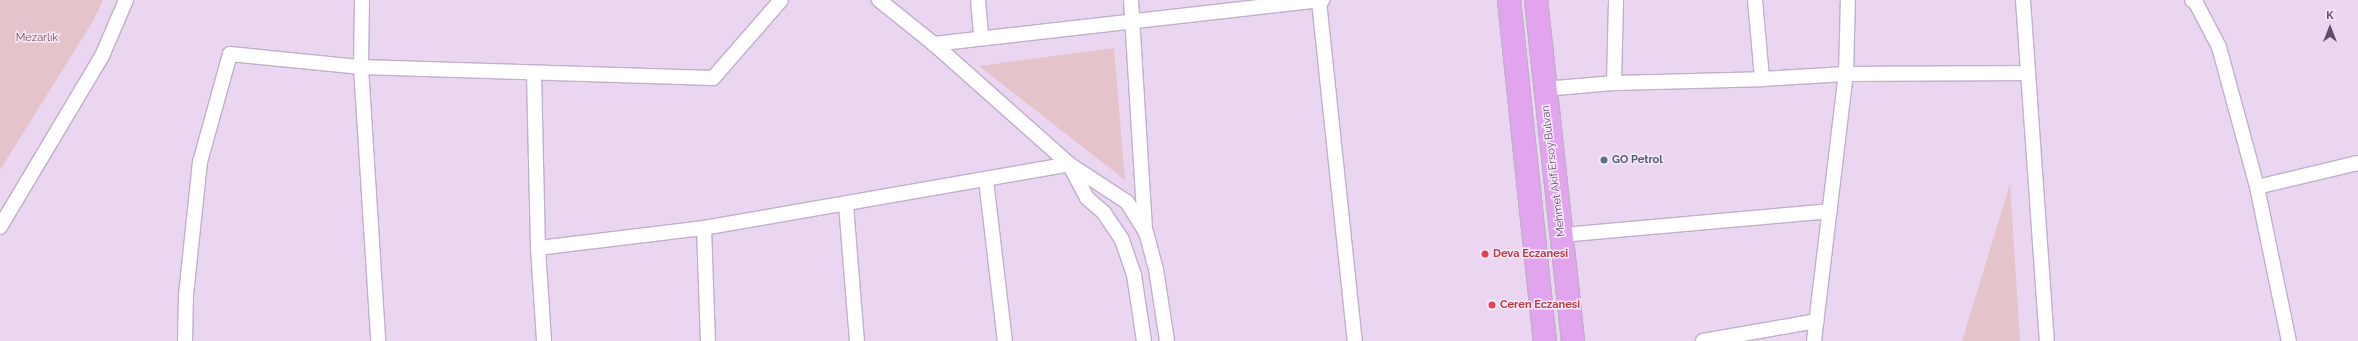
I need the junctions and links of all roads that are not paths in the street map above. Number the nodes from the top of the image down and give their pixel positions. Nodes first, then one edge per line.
1 (126, 0) edge
2 (362, 0) edge
3 (781, 0) edge
4 (879, 0) edge
5 (978, 0) edge
6 (1131, 0) edge
7 (1321, 0) edge
8 (1509, 0) edge
9 (1536, 0) edge
10 (1616, 0) edge
11 (1755, 0) edge
12 (1848, 0) edge
13 (2023, 0) edge
14 (2192, 0) edge
15 (1132, 23) junction
16 (982, 38) junction
17 (934, 44) junction
18 (361, 67) junction
19 (534, 73) junction
20 (2026, 73) junction
21 (1846, 74) junction
22 (1762, 79) junction
23 (1614, 83) junction
24 (1544, 89) junction
25 (2358, 163) edge
26 (1069, 164) junction
27 (986, 180) junction
28 (2257, 188) junction
29 (846, 205) junction
30 (1830, 211) junction
31 (0, 227) edge
32 (704, 228) junction
33 (1146, 232) junction
34 (1562, 235) junction
35 (538, 248) junction
36 (1816, 321) junction
37 (185, 341) edge
38 (378, 341) edge
39 (544, 341) edge
40 (708, 341) edge
41 (857, 341) edge
42 (1005, 341) edge
43 (1144, 341) edge
44 (1167, 341) edge
45 (1355, 341) edge
46 (1545, 341) edge
47 (1573, 341) edge
48 (1703, 341) edge
49 (1814, 341) edge
50 (2047, 341) edge
51 (2289, 341) edge

1 - 31 street
2 - 18 street
3 - 19 street
4 - 17 street
5 - 16 street
6 - 15 street
7 - 15 street
7 - 45 street
8 - 46 main road
9 - 24 main road, Mehmet Akif Ersoy Bulvarı
10 - 23 street
11 - 22 street
12 - 21 street
13 - 20 street
14 - 28 street
15 - 16 street
15 - 33 street
16 - 17 street
17 - 26 street
18 - 19 street
18 - 37 street
18 - 38 street
19 - 35 street
20 - 21 street
20 - 50 street
21 - 22 street
21 - 30 street
22 - 23 street
23 - 24 street
24 - 34 main road, Mehmet Akif Ersoy Bulvarı
25 - 28 street
26 - 27 street
26 - 33 street
26 - 43 street
27 - 29 street
27 - 42 street
28 - 51 street
29 - 32 street
29 - 41 street
30 - 34 street
30 - 36 street
32 - 35 street
32 - 40 street
33 - 44 street
34 - 47 main road, Mehmet Akif Ersoy Bulvarı
35 - 39 street
36 - 48 street
36 - 49 street

